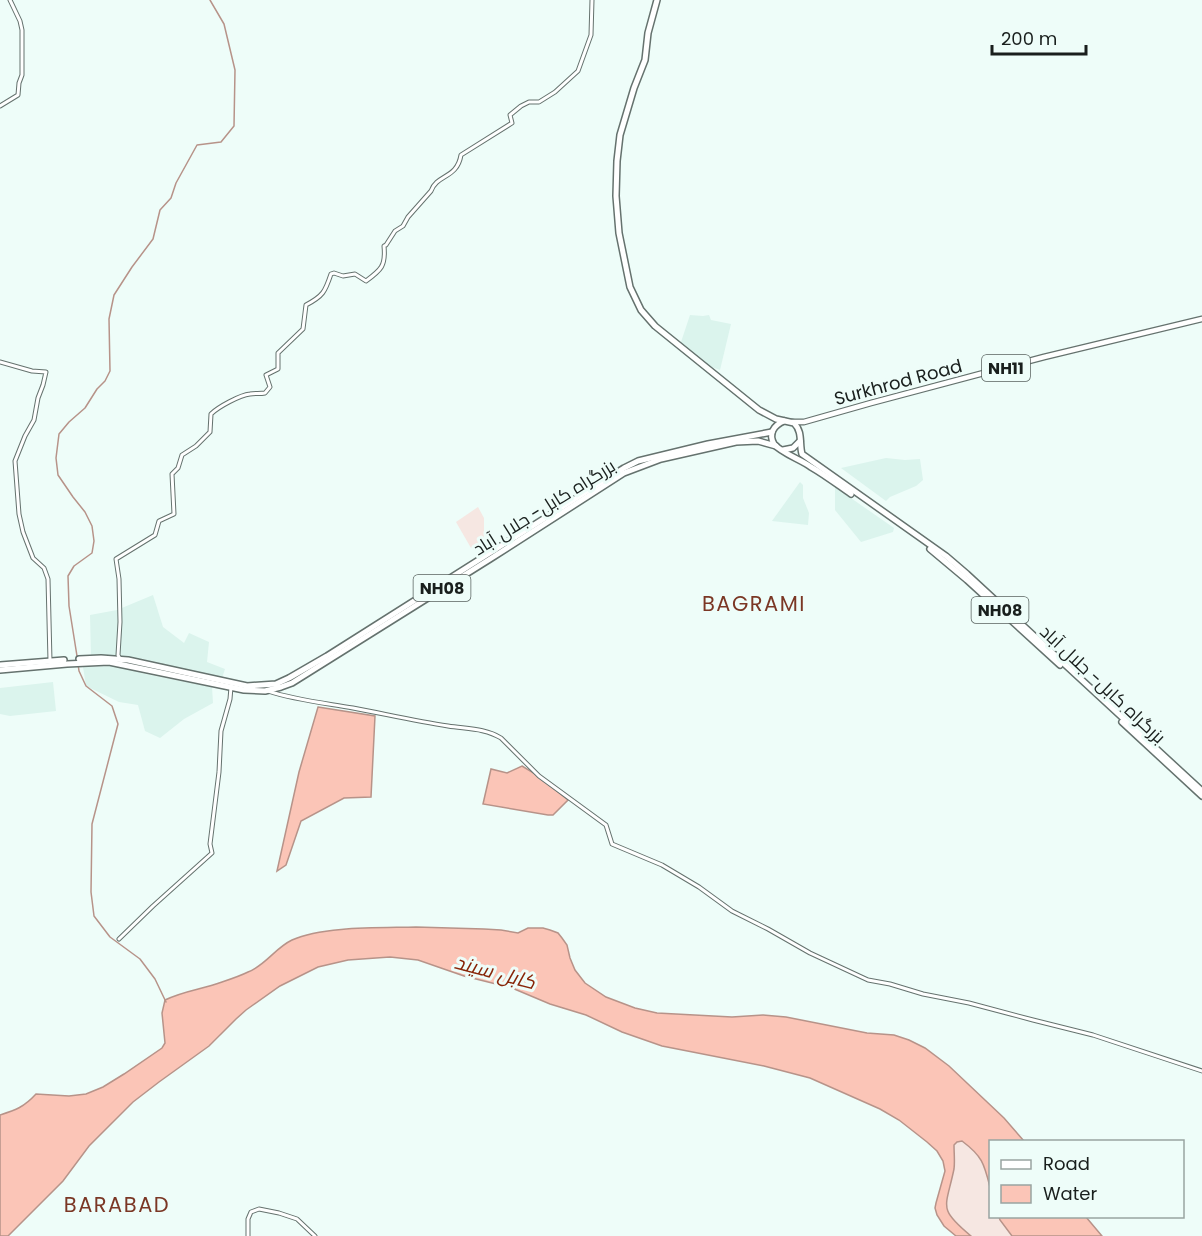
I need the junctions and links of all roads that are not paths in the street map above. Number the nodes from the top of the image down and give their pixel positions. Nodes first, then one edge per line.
1 (10, 0) edge
2 (592, 0) edge
3 (657, 0) edge
4 (0, 106) edge
5 (1202, 319) edge
6 (0, 362) edge
7 (768, 416) junction
8 (811, 420) junction
9 (784, 421) junction
10 (791, 422) junction
11 (772, 431) junction
12 (801, 433) junction
13 (800, 441) junction
14 (708, 446) junction
15 (777, 447) junction
16 (120, 662) junction
17 (51, 664) junction
18 (0, 665) edge
19 (312, 667) junction
20 (0, 670) edge
21 (231, 687) junction
22 (281, 687) junction
23 (265, 691) junction
24 (281, 695) junction
25 (1202, 791) edge
26 (1202, 796) edge
27 (119, 939) dead end
28 (1202, 1071) edge
29 (248, 1236) edge
30 (315, 1236) edge

1 - 4 street
2 - 16 street
3 - 7 highway
5 - 8 main road, Surkhrod Road / NH11
6 - 17 street
7 - 9 highway
7 - 11 highway
8 - 10 main road, Surkhrod Road / NH11
8 - 12 main road
9 - 10 highway
9 - 11 highway, بزرگراه کابل- جلال آباد / NH08
10 - 12 highway
11 - 14 highway, بزرگراه کابل- جلال آباد / NH08
11 - 15 highway
12 - 13 highway
13 - 15 highway, بزرگراه کابل- جلال آباد / NH08
13 - 25 highway, بزرگراه کابل- جلال آباد / NH08
14 - 15 highway, بزرگراه کابل- جلال آباد / NH08
14 - 19 highway, بزرگراه کابل- جلال آباد / NH08
15 - 26 highway, بزرگراه کابل- جلال آباد / NH08
16 - 17 highway, بزرگراه کابل- جلال آباد / NH08
16 - 19 highway, بزرگراه کابل- جلال آباد / NH08
16 - 21 highway, بزرگراه کابل- جلال آباد / NH08
17 - 18 highway, بزرگراه کابل- جلال آباد / NH08
17 - 20 highway, بزرگراه کابل- جلال آباد / NH08
19 - 22 highway, بزرگراه کابل- جلال آباد / NH08
21 - 23 highway, بزرگراه کابل- جلال آباد / NH08
21 - 27 street
22 - 23 highway, بزرگراه کابل- جلال آباد / NH08
22 - 24 street
23 - 24 street
24 - 28 street
29 - 30 street

